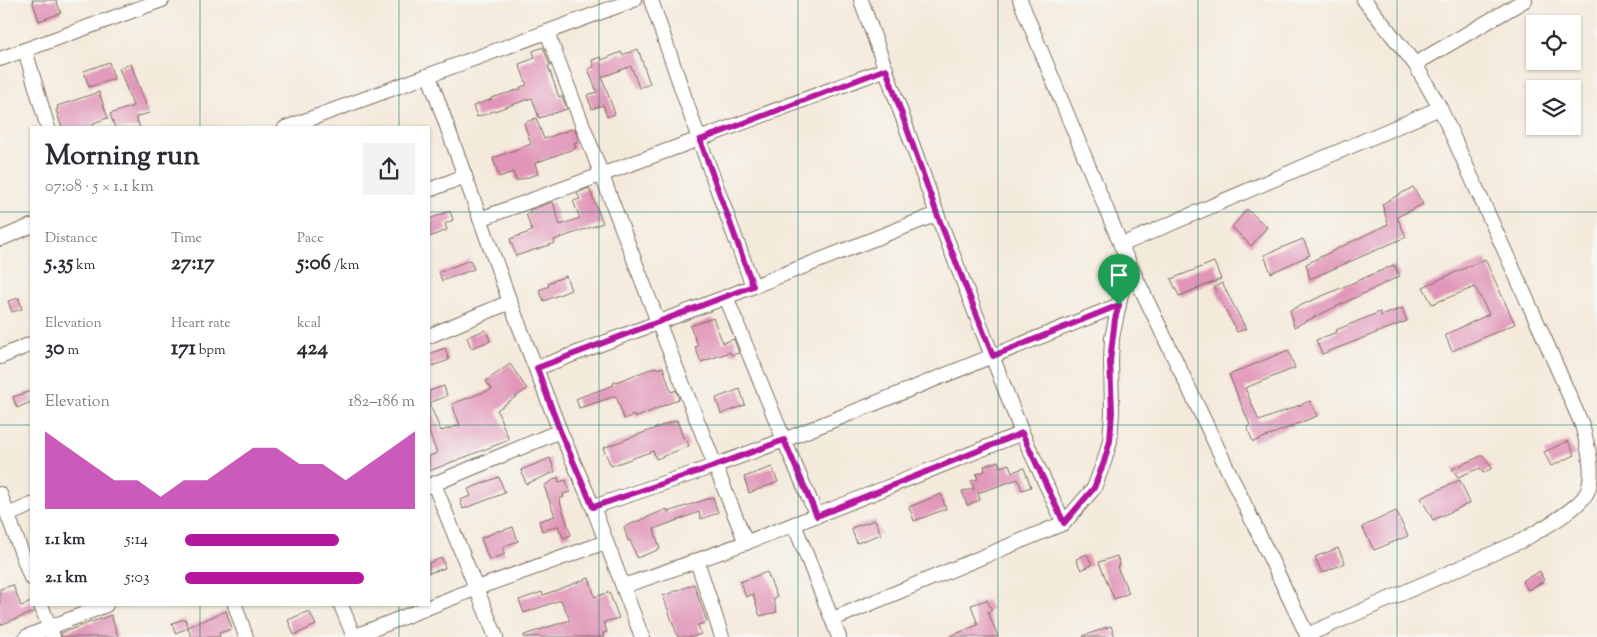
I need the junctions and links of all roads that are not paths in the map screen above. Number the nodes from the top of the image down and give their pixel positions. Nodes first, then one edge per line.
1 (162, 0) edge
2 (651, 0) edge
3 (861, 0) edge
4 (1020, 0) edge
5 (1364, 0) edge
6 (1525, 0) edge
7 (627, 1) edge
8 (547, 32) junction
9 (25, 50) junction
10 (0, 59) edge
11 (1415, 64) junction
12 (886, 69) junction
13 (429, 76) junction
14 (1440, 108) junction
15 (47, 126) edge
16 (291, 126) edge
17 (700, 140) junction
18 (602, 174) junction
19 (465, 176) junction
20 (430, 190) edge
21 (937, 214) junction
22 (480, 219) junction
23 (30, 226) edge
24 (0, 239) edge
25 (1121, 245) junction
26 (1128, 260) junction
27 (753, 286) junction
28 (726, 297) junction
29 (510, 302) junction
30 (1119, 305) junction
31 (658, 322) junction
32 (430, 336) edge
33 (30, 344) edge
34 (993, 356) junction
35 (0, 357) edge
36 (537, 368) junction
37 (560, 431) junction
38 (1022, 433) junction
39 (784, 440) junction
40 (714, 466) junction
41 (432, 485) edge
42 (0, 494) edge
43 (30, 505) edge
44 (593, 507) junction
45 (8, 515) junction
46 (817, 516) junction
47 (1064, 523) junction
48 (794, 524) junction
49 (606, 542) junction
50 (746, 543) junction
51 (698, 561) junction
52 (30, 575) edge
53 (624, 586) junction
54 (477, 588) junction
55 (41, 606) edge
56 (104, 606) edge
57 (235, 606) edge
58 (341, 606) edge
59 (833, 619) junction
60 (51, 632) edge
61 (1307, 636) edge
62 (26, 637) edge
63 (246, 637) edge
64 (353, 637) edge
65 (496, 637) edge
66 (642, 637) edge
67 (722, 637) edge
68 (839, 637) edge

1 - 9 street
2 - 17 street
3 - 12 street
4 - 25 street
5 - 11 street
6 - 11 street
7 - 8 street
8 - 13 street
8 - 18 street
9 - 10 street
9 - 15 street
11 - 14 street
12 - 17 street
12 - 21 street
13 - 16 street
13 - 19 street
14 - 25 street
14 - 61 street
17 - 18 street
17 - 27 street
18 - 22 street
18 - 31 street
19 - 20 street
19 - 22 street
21 - 27 street
21 - 34 street
22 - 29 street
23 - 24 street
25 - 26 street
26 - 30 street
26 - 61 street
27 - 28 street
28 - 31 street
28 - 39 street
29 - 32 street
29 - 36 street
30 - 34 street
30 - 47 street
31 - 36 street
31 - 40 street
33 - 35 street
34 - 38 street
34 - 39 street
36 - 37 street
37 - 41 street
37 - 44 street
38 - 46 street
38 - 47 street
39 - 40 street
39 - 46 street
40 - 44 street
40 - 50 street
41 - 54 street
42 - 45 street
43 - 45 street
44 - 49 street
45 - 52 street
46 - 48 street
47 - 59 street
48 - 50 street
48 - 59 street
49 - 53 street
49 - 54 street
50 - 51 street
51 - 53 street
51 - 67 street
53 - 66 street
54 - 64 street
54 - 65 street
55 - 60 street
56 - 60 street
57 - 63 street
58 - 64 street
59 - 68 street
60 - 62 street

